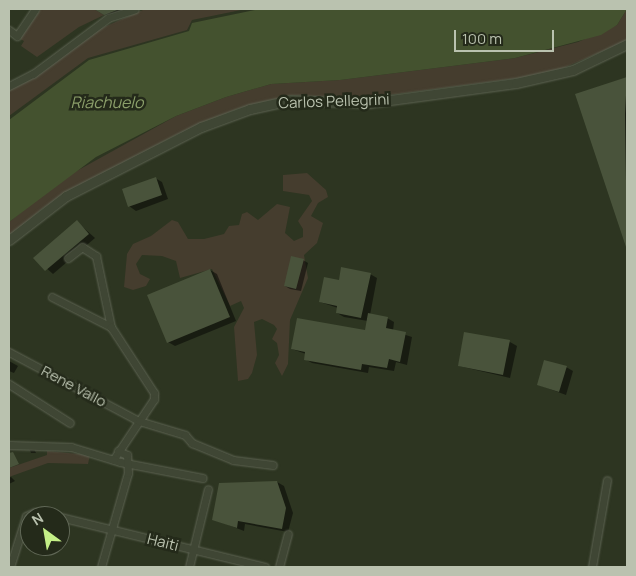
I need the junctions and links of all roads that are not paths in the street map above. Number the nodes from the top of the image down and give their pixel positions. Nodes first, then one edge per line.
1 (35, 9) edge
2 (136, 9) edge
3 (9, 30) edge
4 (627, 44) edge
5 (9, 86) edge
6 (9, 240) edge
7 (68, 258) dead end
8 (52, 297) dead end
9 (111, 327) junction
10 (9, 352) edge
11 (9, 384) edge
12 (139, 421) junction
13 (70, 423) dead end
14 (9, 445) edge
15 (118, 451) junction
16 (113, 460) junction
17 (128, 463) junction
18 (273, 465) dead end
19 (202, 478) dead end
20 (607, 480) dead end
21 (208, 489) dead end
22 (70, 520) edge
23 (111, 530) junction
24 (20, 532) edge
25 (288, 534) dead end
26 (193, 550) junction
27 (10, 567) edge
28 (101, 567) edge
29 (189, 567) edge
30 (265, 567) edge
31 (279, 567) edge
32 (592, 567) edge

1 - 3 street
2 - 5 street
4 - 6 street, Carlos Pellegrini
7 - 9 street
8 - 9 street
9 - 12 street
10 - 12 street, Rene Vallo
11 - 13 street
12 - 15 street
12 - 18 street, Rene Vallo
14 - 16 street
15 - 16 street
15 - 17 street
16 - 17 street
17 - 19 street
17 - 23 street
20 - 32 street
21 - 26 street
22 - 23 street, Haiti
23 - 26 street, Haiti
23 - 28 street
24 - 27 street
25 - 31 street
26 - 29 street
26 - 30 street, Haiti

